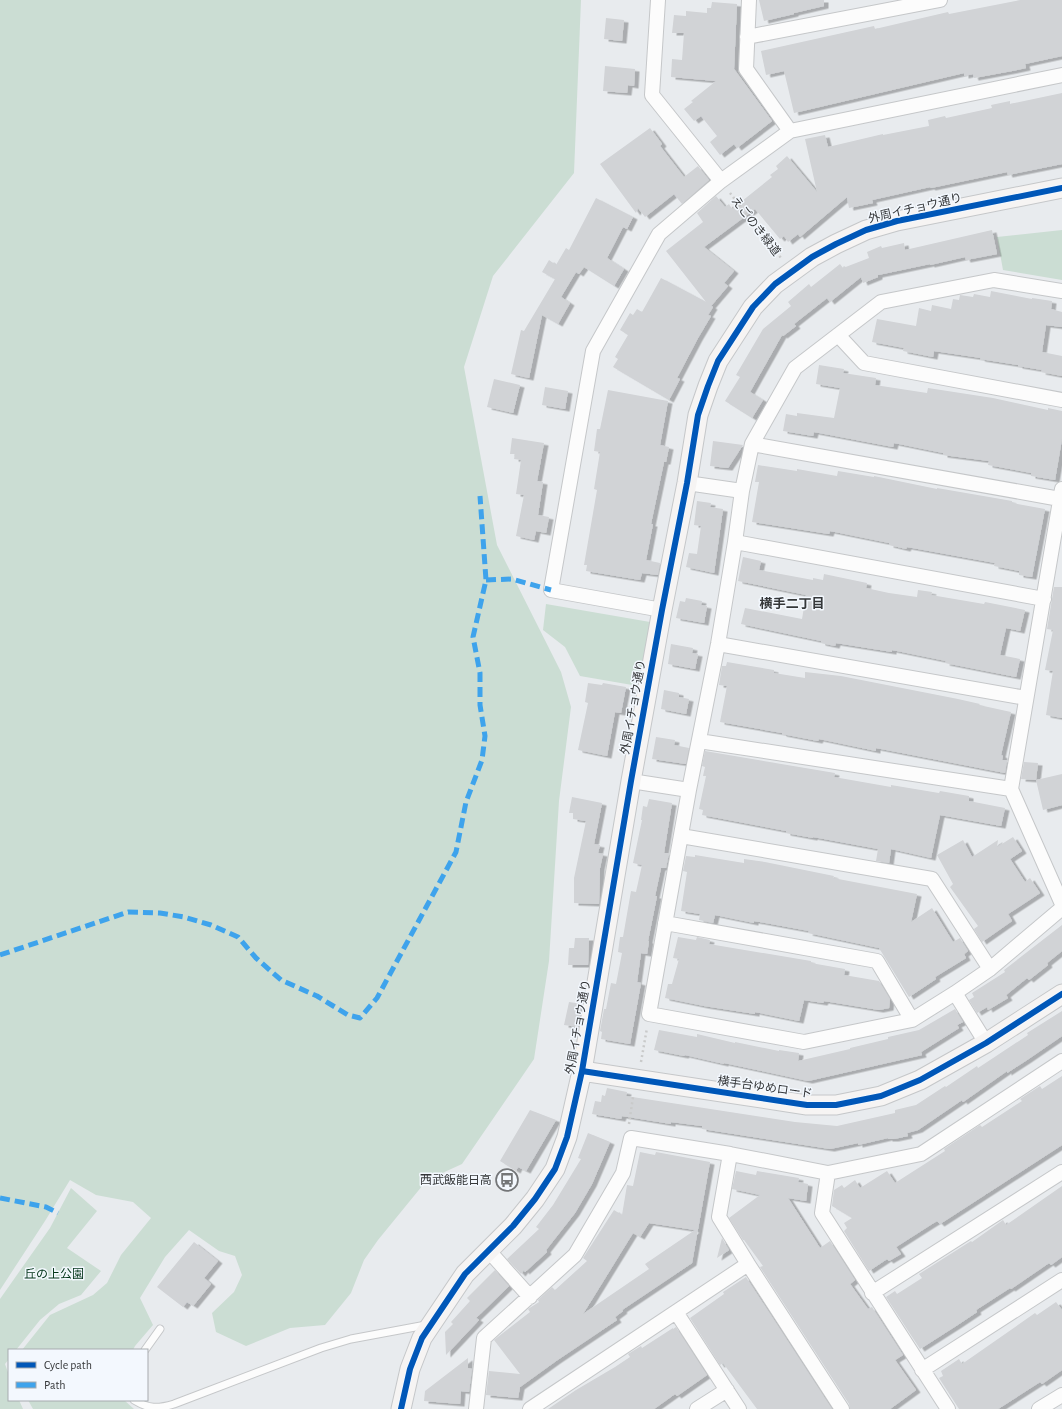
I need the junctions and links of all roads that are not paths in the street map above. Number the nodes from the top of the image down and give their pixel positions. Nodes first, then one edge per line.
1 (658, 0) edge
2 (749, 0) edge
3 (940, 0) edge
4 (747, 37) junction
5 (1062, 75) edge
6 (790, 131) junction
7 (721, 181) junction
8 (1062, 188) edge
9 (1062, 291) edge
10 (838, 335) junction
11 (1062, 400) edge
12 (752, 444) junction
13 (687, 483) junction
14 (742, 491) junction
15 (1061, 494) edge
16 (735, 542) junction
17 (1044, 599) junction
18 (662, 610) junction
19 (718, 644) junction
20 (1026, 698) junction
21 (699, 741) junction
22 (631, 781) junction
23 (1011, 789) junction
24 (689, 790) junction
25 (681, 836) junction
26 (1062, 904) edge
27 (1062, 908) edge
28 (665, 923) junction
29 (990, 969) junction
30 (956, 993) junction
31 (1062, 994) edge
32 (912, 1020) junction
33 (986, 1044) junction
34 (1062, 1061) edge
35 (582, 1071) junction
36 (730, 1154) junction
37 (1062, 1172) edge
38 (828, 1173) junction
39 (488, 1250) junction
40 (748, 1264) junction
41 (1062, 1280) edge
42 (872, 1293) junction
43 (530, 1297) junction
44 (676, 1312) junction
45 (430, 1325) junction
46 (160, 1329) dead end
47 (146, 1349) edge
48 (922, 1370) junction
49 (726, 1390) junction
50 (1062, 1394) edge
51 (135, 1401) edge
52 (401, 1409) edge
53 (476, 1409) edge
54 (530, 1409) edge
55 (697, 1409) edge
56 (739, 1409) edge
57 (842, 1409) edge
58 (948, 1409) edge
59 (1039, 1409) edge

1 - 7 street
2 - 4 street
3 - 4 street
4 - 6 street
5 - 6 street
6 - 7 street
7 - 18 street
8 - 13 street, 外周イチョウ通り
9 - 10 street
10 - 11 street
10 - 12 street
12 - 14 street
12 - 15 street
13 - 14 street
13 - 18 street, 外周イチョウ通り
14 - 16 street
15 - 17 street
16 - 17 street
16 - 19 street
17 - 20 street
18 - 22 street, 外周イチョウ通り
19 - 20 street
19 - 21 street
20 - 23 street
21 - 23 street
21 - 24 street
22 - 24 street
22 - 35 street, 外周イチョウ通り
23 - 26 street
24 - 25 street
25 - 28 street
25 - 29 street
27 - 29 street
28 - 32 street
28 - 32 street
29 - 30 street
30 - 32 street
30 - 33 street
31 - 33 street, 横手台ゆめロード
33 - 35 street, 横手台ゆめロード
34 - 38 street
35 - 39 street, 外周イチョウ通り
36 - 38 street
36 - 40 street
36 - 43 street
37 - 42 street
38 - 42 street
39 - 43 street
39 - 45 street, 外周イチョウ通り
40 - 44 street
40 - 57 street
41 - 48 street
42 - 48 street
43 - 53 street
44 - 49 street
44 - 54 street
45 - 51 lane
45 - 52 street, 外周イチョウ通り
46 - 47 lane
48 - 58 street
49 - 55 street
49 - 56 street
50 - 59 street

